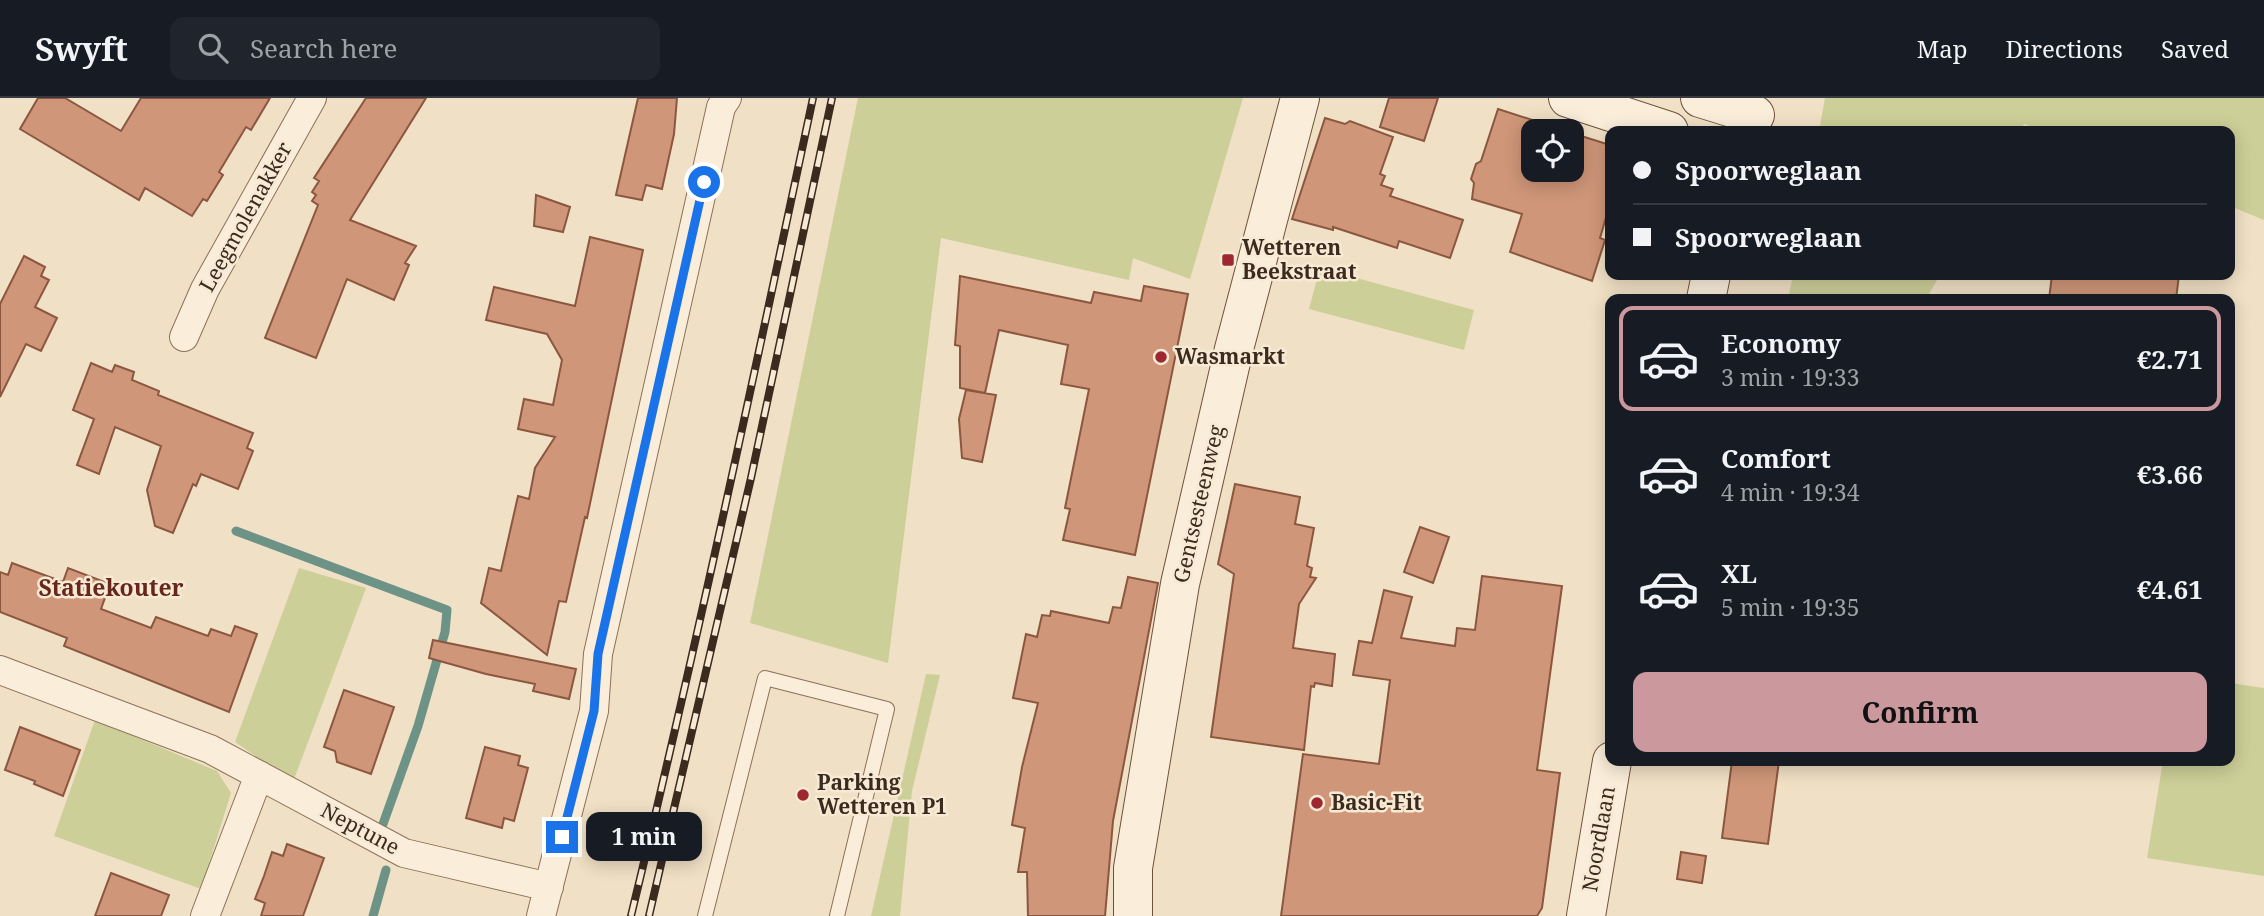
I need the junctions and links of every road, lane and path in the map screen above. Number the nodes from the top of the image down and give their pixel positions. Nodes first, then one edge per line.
1 (312, 98) edge
2 (727, 98) edge
3 (1300, 98) edge
4 (1569, 98) edge
5 (1700, 98) edge
6 (1755, 115) edge
7 (1654, 126) edge
8 (184, 337) dead end
9 (0, 670) edge
10 (1611, 766) edge
11 (259, 775) junction
12 (549, 887) junction
13 (205, 916) edge
14 (541, 916) edge
15 (705, 916) edge
16 (837, 916) edge
17 (1133, 916) edge
18 (1586, 916) edge

1 - 8 street, Leegmolenakker
2 - 12 street
3 - 17 street, Gentsesteenweg
4 - 7 street
5 - 6 street
9 - 11 street, Neptune
10 - 18 street, Noordlaan
11 - 12 street, Neptune
11 - 13 street
12 - 14 street
15 - 16 lane

